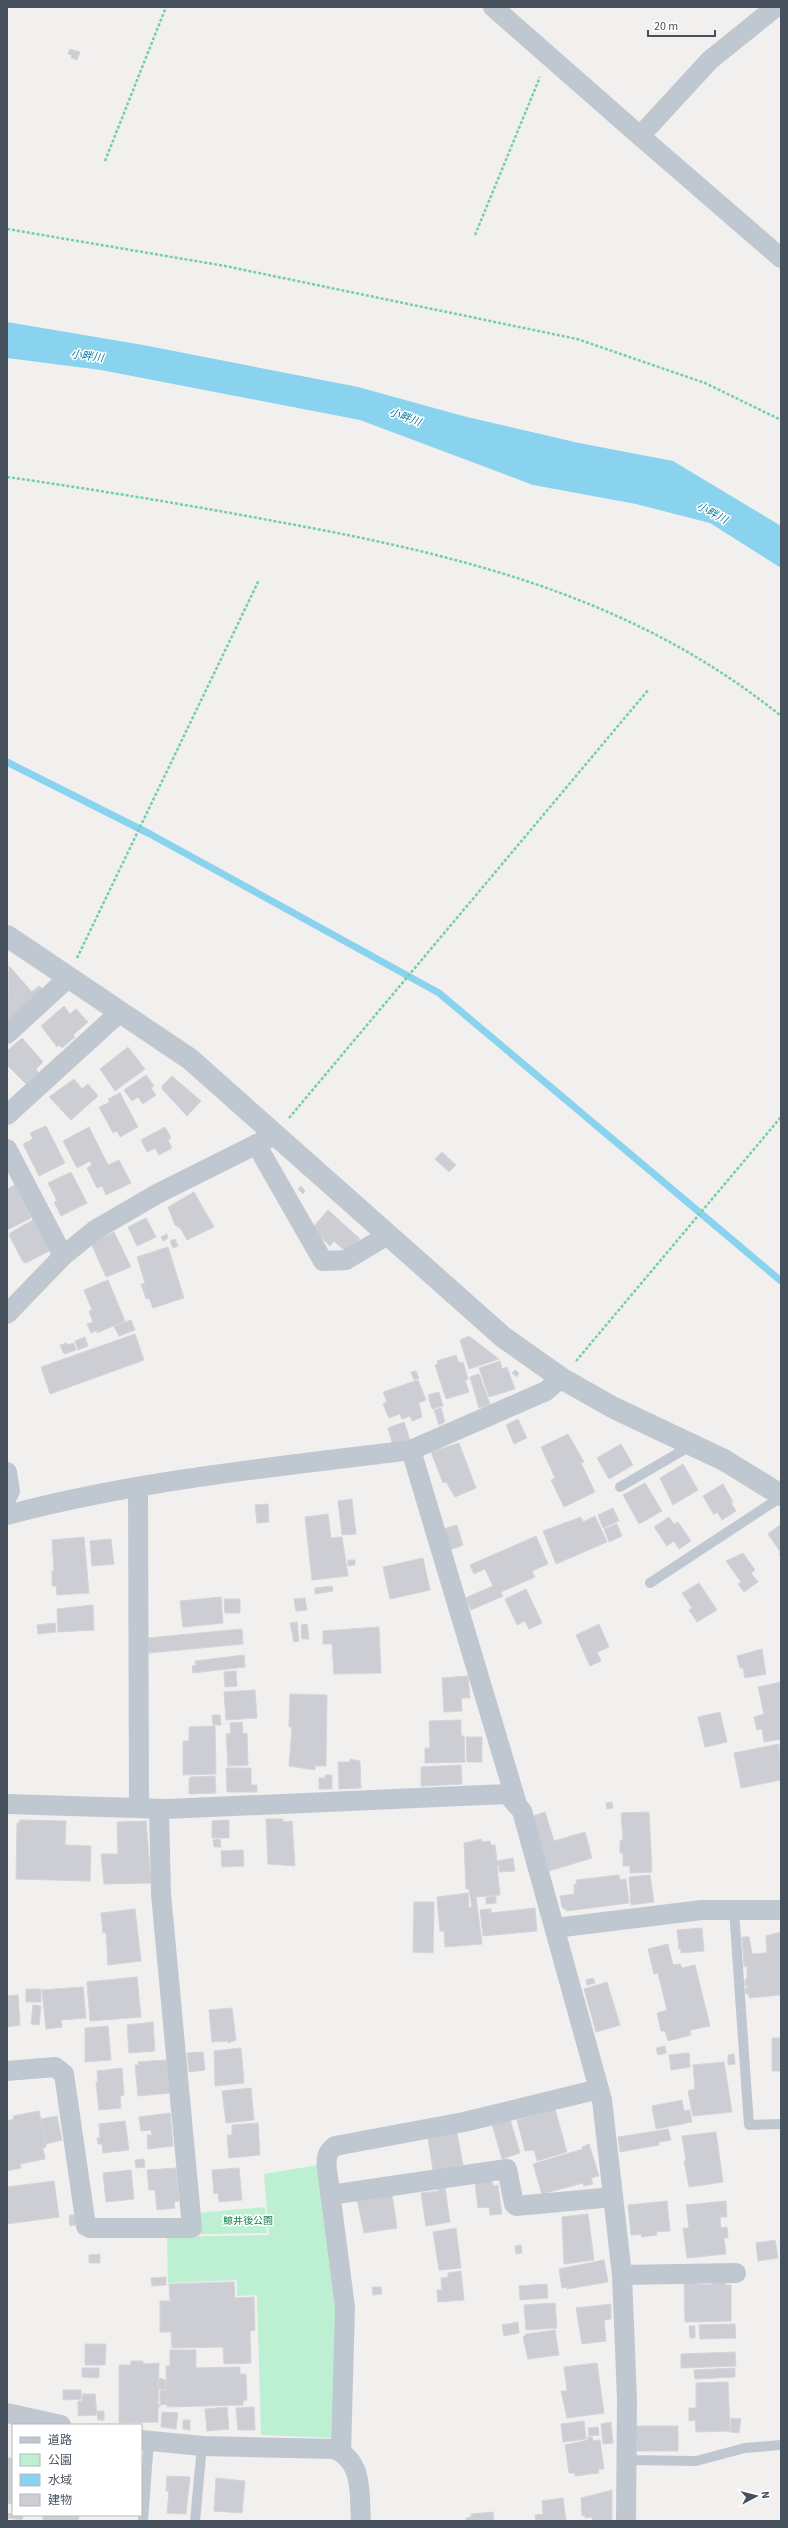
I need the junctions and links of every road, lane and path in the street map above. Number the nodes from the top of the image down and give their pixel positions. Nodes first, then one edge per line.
1 (166, 7) edge
2 (493, 7) edge
3 (776, 7) edge
4 (548, 57) junction
5 (640, 136) junction
6 (106, 162) dead end
7 (7, 228) edge
8 (475, 236) dead end
9 (781, 258) edge
10 (781, 420) edge
11 (7, 476) edge
12 (259, 580) dead end
13 (649, 688) dead end
14 (781, 716) edge
15 (7, 936) edge
16 (68, 978) junction
17 (120, 1012) junction
18 (7, 1034) edge
19 (7, 1115) edge
20 (781, 1117) edge
21 (265, 1140) junction
22 (7, 1149) edge
23 (388, 1235) junction
24 (63, 1256) junction
25 (7, 1314) edge
26 (561, 1378) junction
27 (692, 1445) junction
28 (410, 1450) junction
29 (7, 1472) edge
30 (620, 1487) dead end
31 (138, 1488) junction
32 (781, 1496) edge
33 (7, 1497) edge
34 (7, 1515) edge
35 (650, 1583) dead end
36 (7, 1804) edge
37 (517, 1804) junction
38 (139, 1808) junction
39 (159, 1809) junction
40 (734, 1910) junction
41 (781, 1910) edge
42 (555, 1928) junction
43 (7, 2071) edge
44 (600, 2089) junction
45 (781, 2124) edge
46 (330, 2195) junction
47 (614, 2197) junction
48 (736, 2273) dead end
49 (622, 2275) junction
50 (7, 2413) edge
51 (56, 2424) edge
52 (145, 2441) edge
53 (781, 2445) edge
54 (202, 2446) junction
55 (341, 2452) junction
56 (626, 2460) junction
57 (143, 2521) edge
58 (195, 2521) edge
59 (362, 2521) edge
60 (626, 2521) edge

1 - 6 path
2 - 4 street
3 - 5 street
4 - 5 street
4 - 8 path
5 - 9 street
7 - 10 path
11 - 14 path
12 - 16 path
13 - 21 path
15 - 16 street
16 - 17 street
16 - 18 street
17 - 19 street
17 - 21 street
20 - 26 path
21 - 23 street
21 - 23 street
21 - 24 street
22 - 24 street
23 - 26 street
24 - 25 street
26 - 27 street
26 - 28 street
27 - 30 lane
27 - 32 street
28 - 31 street
28 - 37 street
29 - 33 street
31 - 34 street
31 - 38 street
32 - 35 lane
36 - 38 street
37 - 39 street
37 - 42 street
38 - 39 street
39 - 43 street
40 - 41 street
40 - 42 street
40 - 45 lane
42 - 44 street
44 - 46 street
44 - 47 street
46 - 47 street
46 - 55 street
47 - 49 street
48 - 49 street
49 - 56 street
50 - 51 street
52 - 54 street
52 - 57 lane
53 - 56 lane
54 - 55 street
54 - 58 lane
55 - 59 street
56 - 60 street

